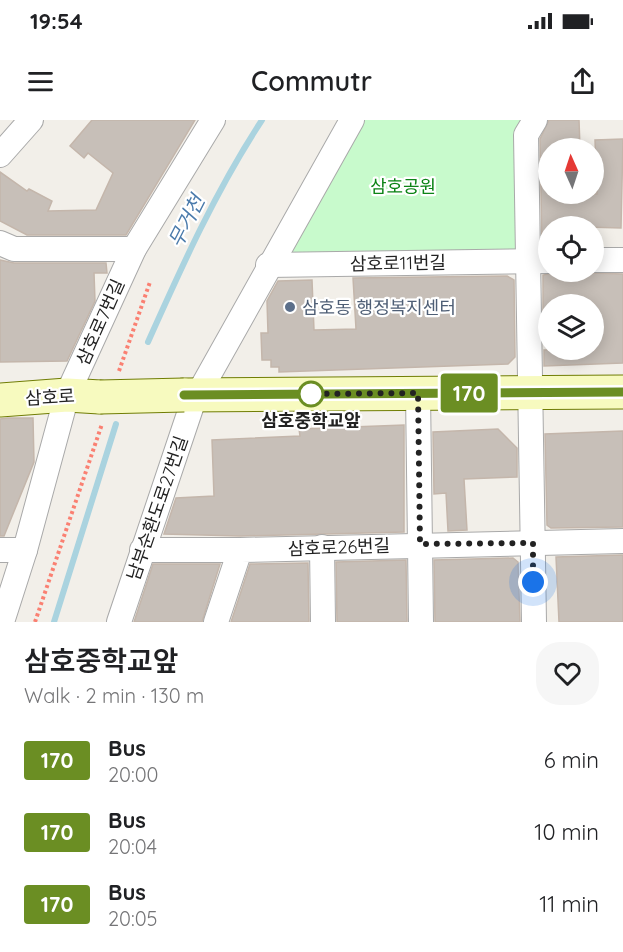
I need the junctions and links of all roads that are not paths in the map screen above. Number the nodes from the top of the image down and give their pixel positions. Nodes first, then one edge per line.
1 (31, 120) edge
2 (213, 120) edge
3 (352, 120) edge
4 (535, 120) edge
5 (0, 155) edge
6 (0, 243) edge
7 (134, 249) junction
8 (538, 251) edge
9 (623, 260) edge
10 (538, 261) edge
11 (604, 261) edge
12 (268, 265) junction
13 (538, 280) edge
14 (0, 387) edge
15 (532, 392) junction
16 (623, 392) edge
17 (418, 393) junction
18 (67, 395) junction
19 (191, 395) junction
20 (0, 400) edge
21 (623, 541) edge
22 (533, 543) junction
23 (420, 544) junction
24 (322, 547) junction
25 (0, 550) edge
26 (25, 550) junction
27 (142, 550) junction
28 (240, 550) junction
29 (2, 622) edge
30 (119, 622) edge
31 (216, 622) edge
32 (323, 622) edge
33 (421, 622) edge
34 (534, 622) edge

1 - 5 street
2 - 7 street, 삼호로7번길
3 - 12 street
4 - 8 street
6 - 7 street, 삼호로7번길
7 - 18 street, 삼호로7번길
9 - 11 street
10 - 12 street, 삼호로11번길
12 - 19 street
13 - 15 street
14 - 18 main road
15 - 16 main road
15 - 17 main road
15 - 22 street
17 - 19 main road
17 - 23 street
18 - 19 main road, 삼호로, bridge
18 - 20 main road, 삼호로
18 - 26 street, 삼호로7번길
19 - 27 street, 남부순환도로27번길
21 - 22 street, 삼호로26번길
22 - 23 street, 삼호로26번길
22 - 34 street
23 - 24 street, 삼호로26번길
23 - 33 street
24 - 28 street, 삼호로26번길
24 - 32 street
25 - 26 street
26 - 29 street, 삼호로7번길
27 - 28 street, 삼호로26번길
27 - 30 street, 남부순환도로27번길
28 - 31 street

